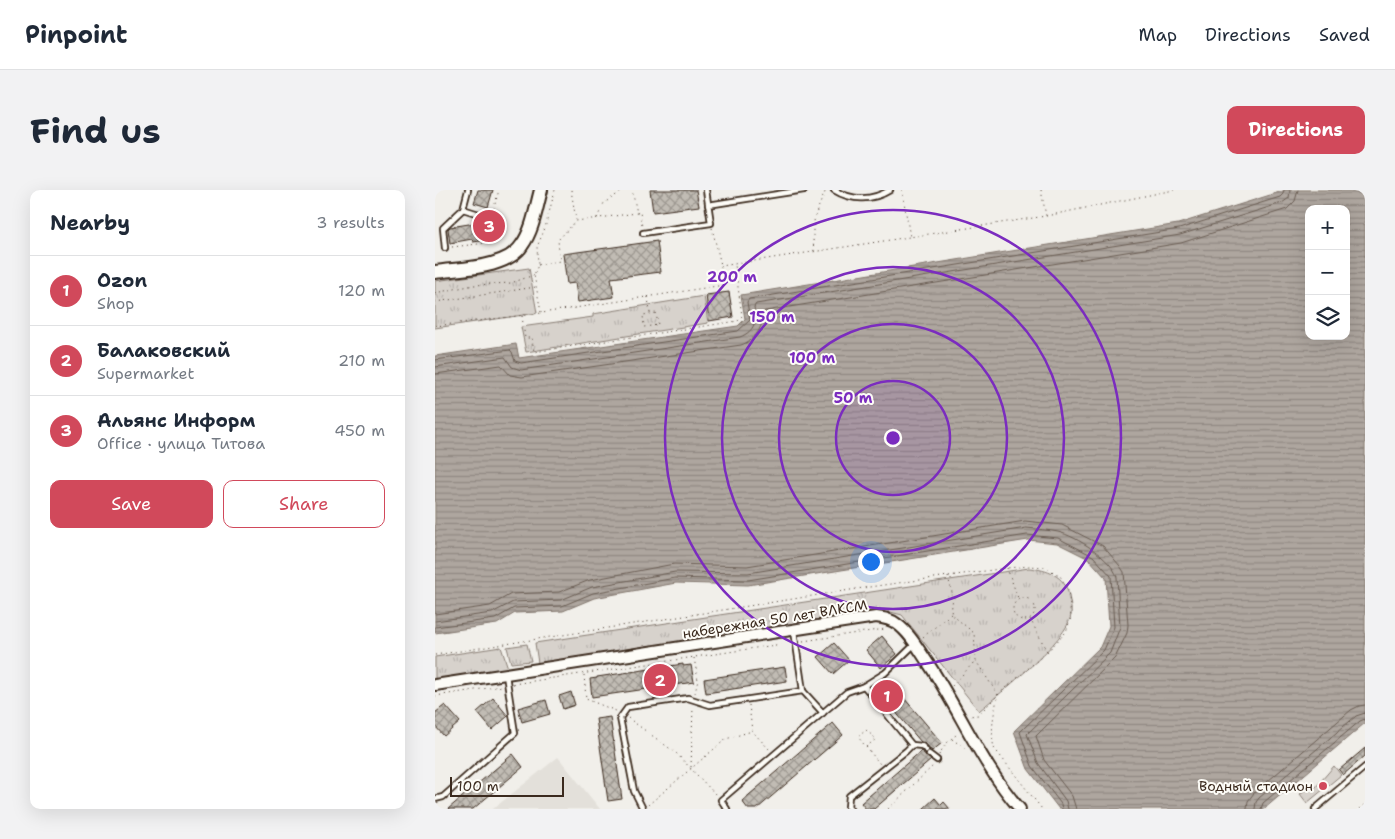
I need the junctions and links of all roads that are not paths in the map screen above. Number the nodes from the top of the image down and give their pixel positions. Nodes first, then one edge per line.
1 (469, 190) edge
2 (541, 190) edge
3 (706, 190) edge
4 (804, 190) edge
5 (834, 190) edge
6 (883, 190) edge
7 (890, 190) edge
8 (879, 196) junction
9 (708, 205) junction
10 (463, 209) junction
11 (482, 214) dead end
12 (643, 233) road end
13 (445, 248) road end
14 (435, 272) edge
15 (793, 631) junction
16 (915, 644) junction
17 (506, 673) junction
18 (435, 685) edge
19 (863, 686) junction
20 (803, 691) junction
21 (823, 713) junction
22 (912, 744) junction
23 (937, 760) road end
24 (1365, 767) edge
25 (435, 799) edge
26 (643, 809) edge
27 (727, 809) edge
28 (850, 809) edge
29 (1021, 809) edge
30 (1315, 809) edge

1 - 10 lane
2 - 14 main road
3 - 9 lane
4 - 9 lane
5 - 8 lane
6 - 8 lane
7 - 8 lane
9 - 12 lane
10 - 11 lane
10 - 13 lane
15 - 16 street, набережная 50 лет ВЛКСМ
15 - 17 street, набережная 50 лет ВЛКСМ
15 - 20 lane
16 - 19 lane
16 - 29 street, набережная 50 лет ВЛКСМ
17 - 18 street, набережная 50 лет ВЛКСМ
17 - 25 lane
19 - 21 lane
19 - 22 lane
20 - 21 lane
20 - 26 lane
21 - 27 lane
22 - 23 lane
22 - 28 lane
24 - 30 lane

